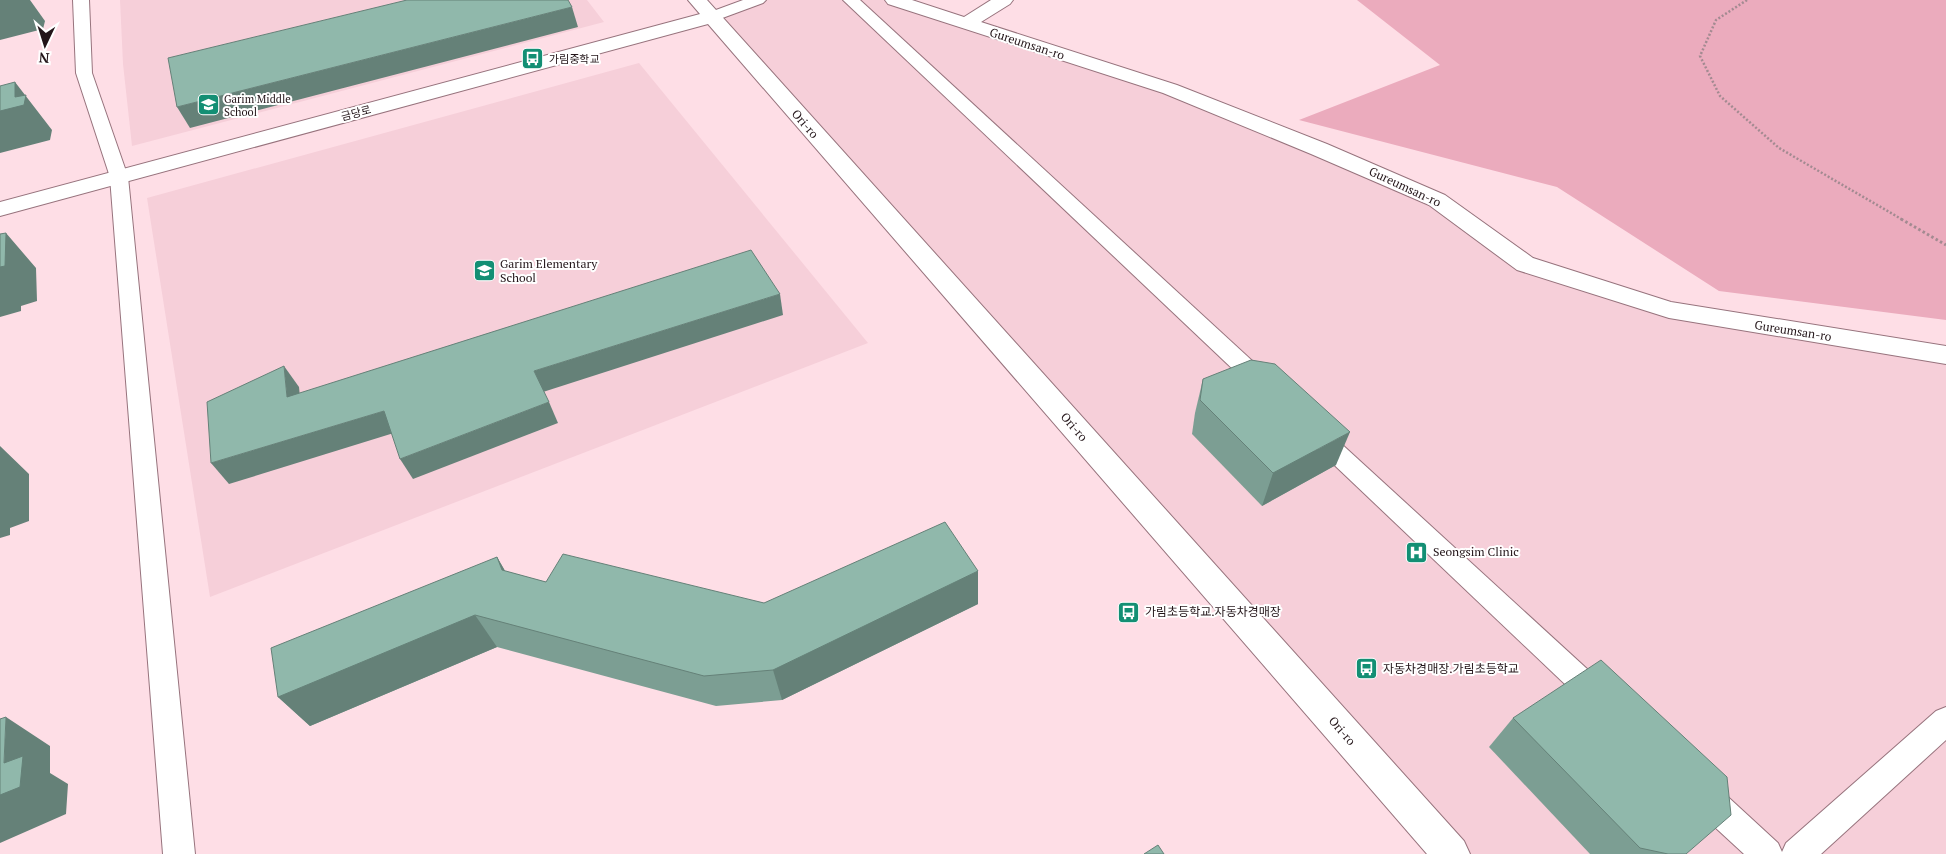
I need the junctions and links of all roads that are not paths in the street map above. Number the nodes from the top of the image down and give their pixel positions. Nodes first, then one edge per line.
1 (81, 0) edge
2 (758, 0) edge
3 (851, 0) edge
4 (894, 0) edge
5 (1004, 0) edge
6 (704, 9) edge
7 (965, 24) junction
8 (119, 177) junction
9 (0, 209) edge
10 (1946, 355) edge
11 (1280, 400) edge
12 (1302, 420) edge
13 (1614, 712) edge
14 (1946, 721) edge
15 (1687, 780) edge
16 (179, 854) edge
17 (1451, 854) edge
18 (1767, 854) edge
19 (1797, 854) edge

1 - 8 lane
2 - 6 lane
3 - 11 lane
4 - 7 street, Gureumsan-ro
5 - 7 street
6 - 8 street, 금당로
6 - 17 street, Ori-ro
7 - 10 street, Gureumsan-ro
8 - 9 street, 금당로
8 - 16 lane
12 - 13 lane
14 - 19 lane
15 - 18 lane

